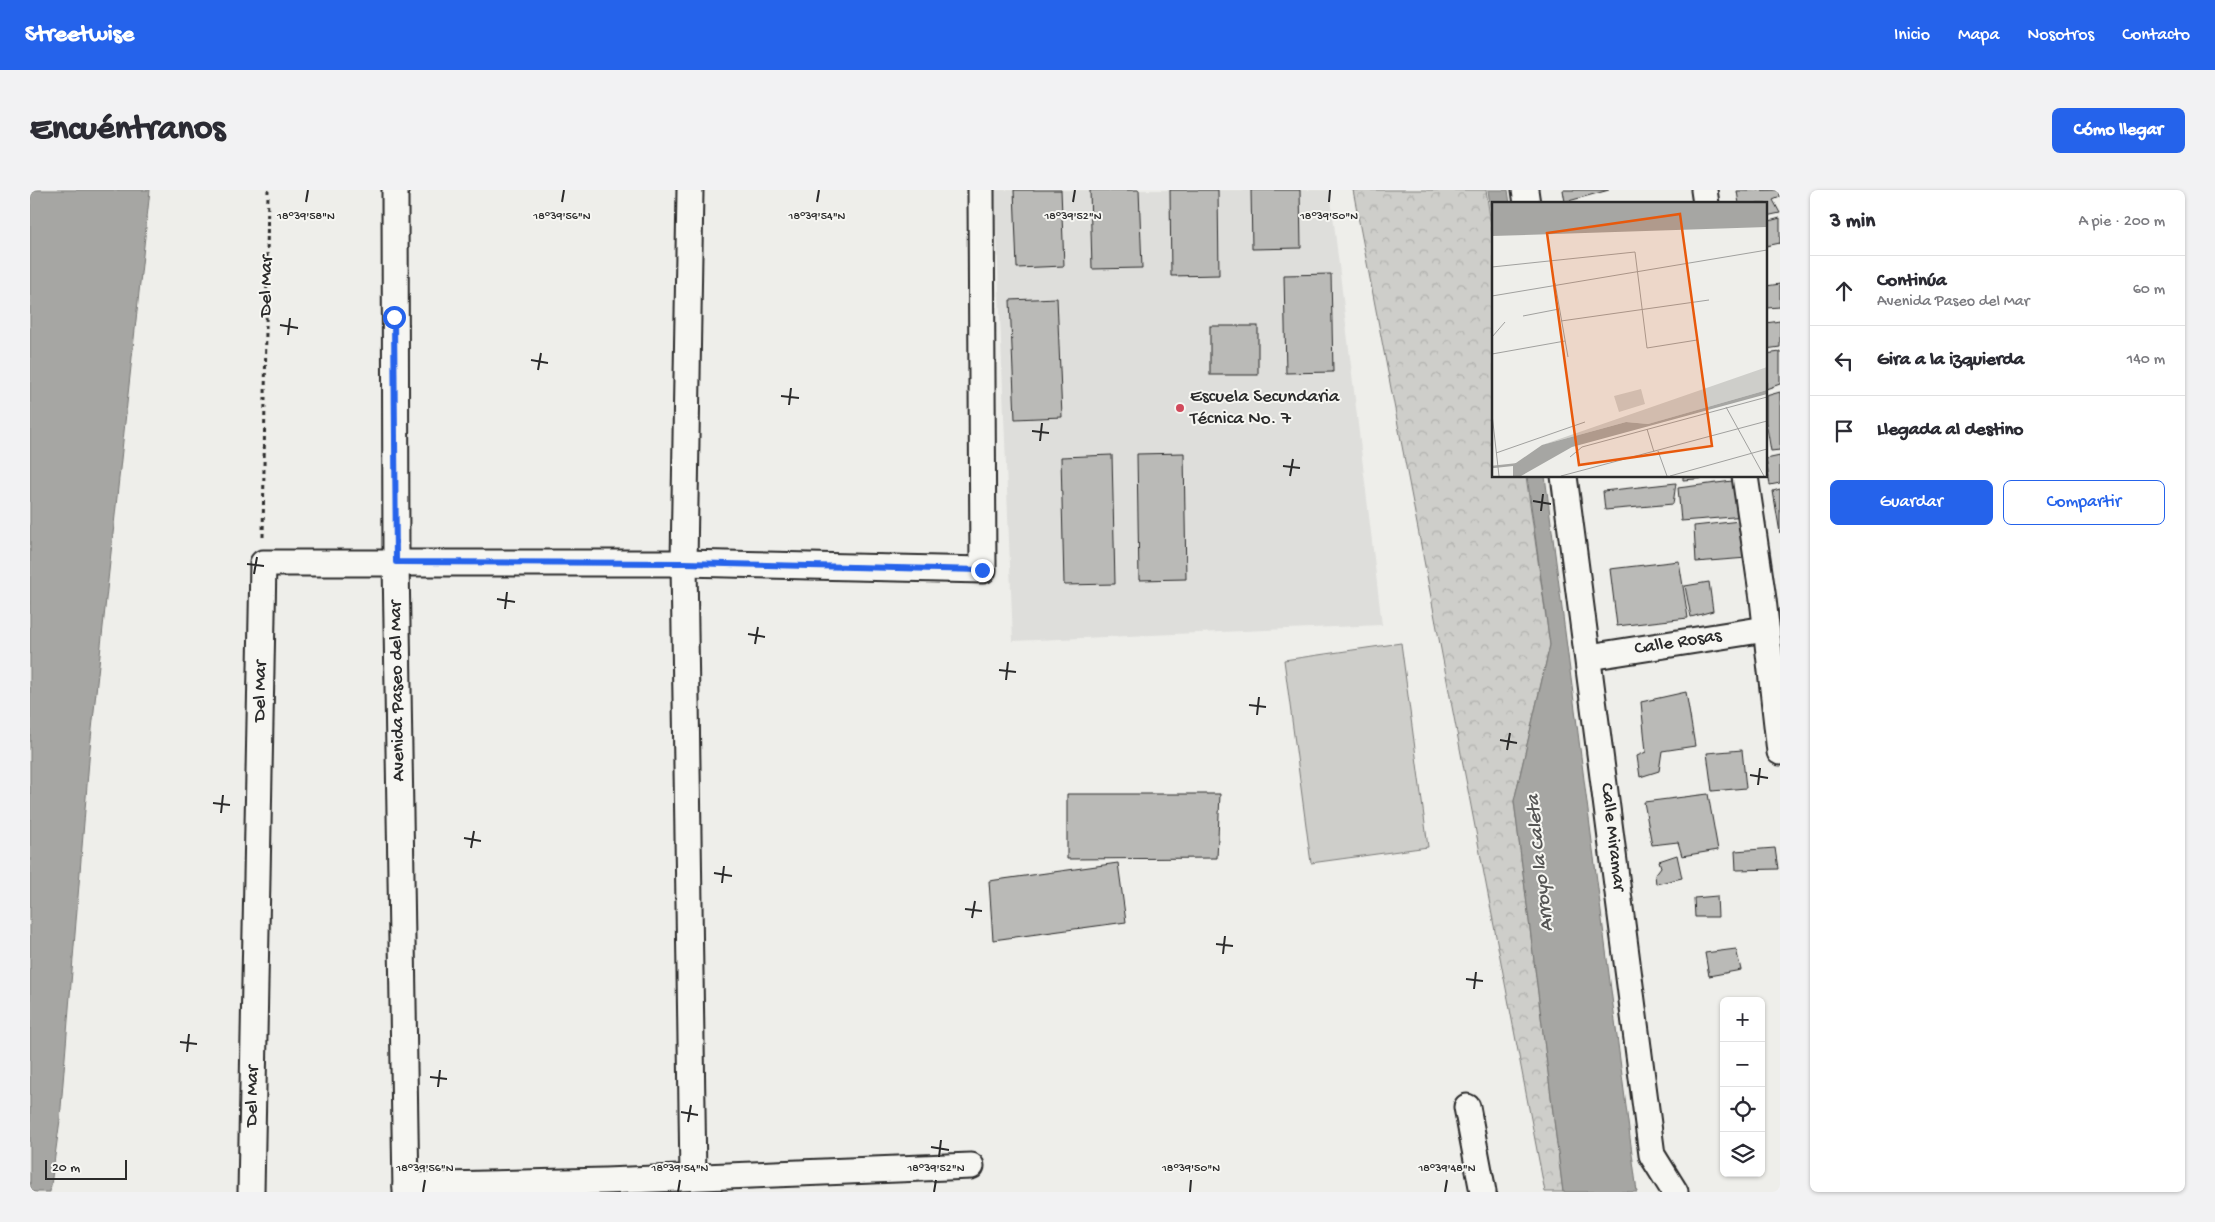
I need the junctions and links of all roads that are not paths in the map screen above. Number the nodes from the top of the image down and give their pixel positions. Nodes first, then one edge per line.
1 (395, 190) edge
2 (690, 190) edge
3 (981, 190) edge
4 (1564, 478) edge
5 (1745, 478) edge
6 (396, 562) junction
7 (684, 563) junction
8 (1771, 597) edge
9 (1766, 629) junction
10 (1589, 657) junction
11 (1780, 752) edge
12 (1467, 1107) dead end
13 (971, 1166) dead end
14 (693, 1177) junction
15 (851, 1181) edge
16 (406, 1189) edge
17 (251, 1192) edge
18 (1483, 1192) edge
19 (1675, 1192) edge

1 - 6 street, Avenida Paseo del Mar
2 - 7 street
3 - 7 street
4 - 10 street, Calle Miramar
5 - 8 street
6 - 7 street
6 - 16 street, Avenida Paseo del Mar
6 - 17 street, Del Mar
7 - 14 street
8 - 9 street
9 - 10 street, Calle Rosas
9 - 11 street
10 - 19 street, Calle Miramar
12 - 18 street
13 - 15 street
14 - 15 street
14 - 16 street

